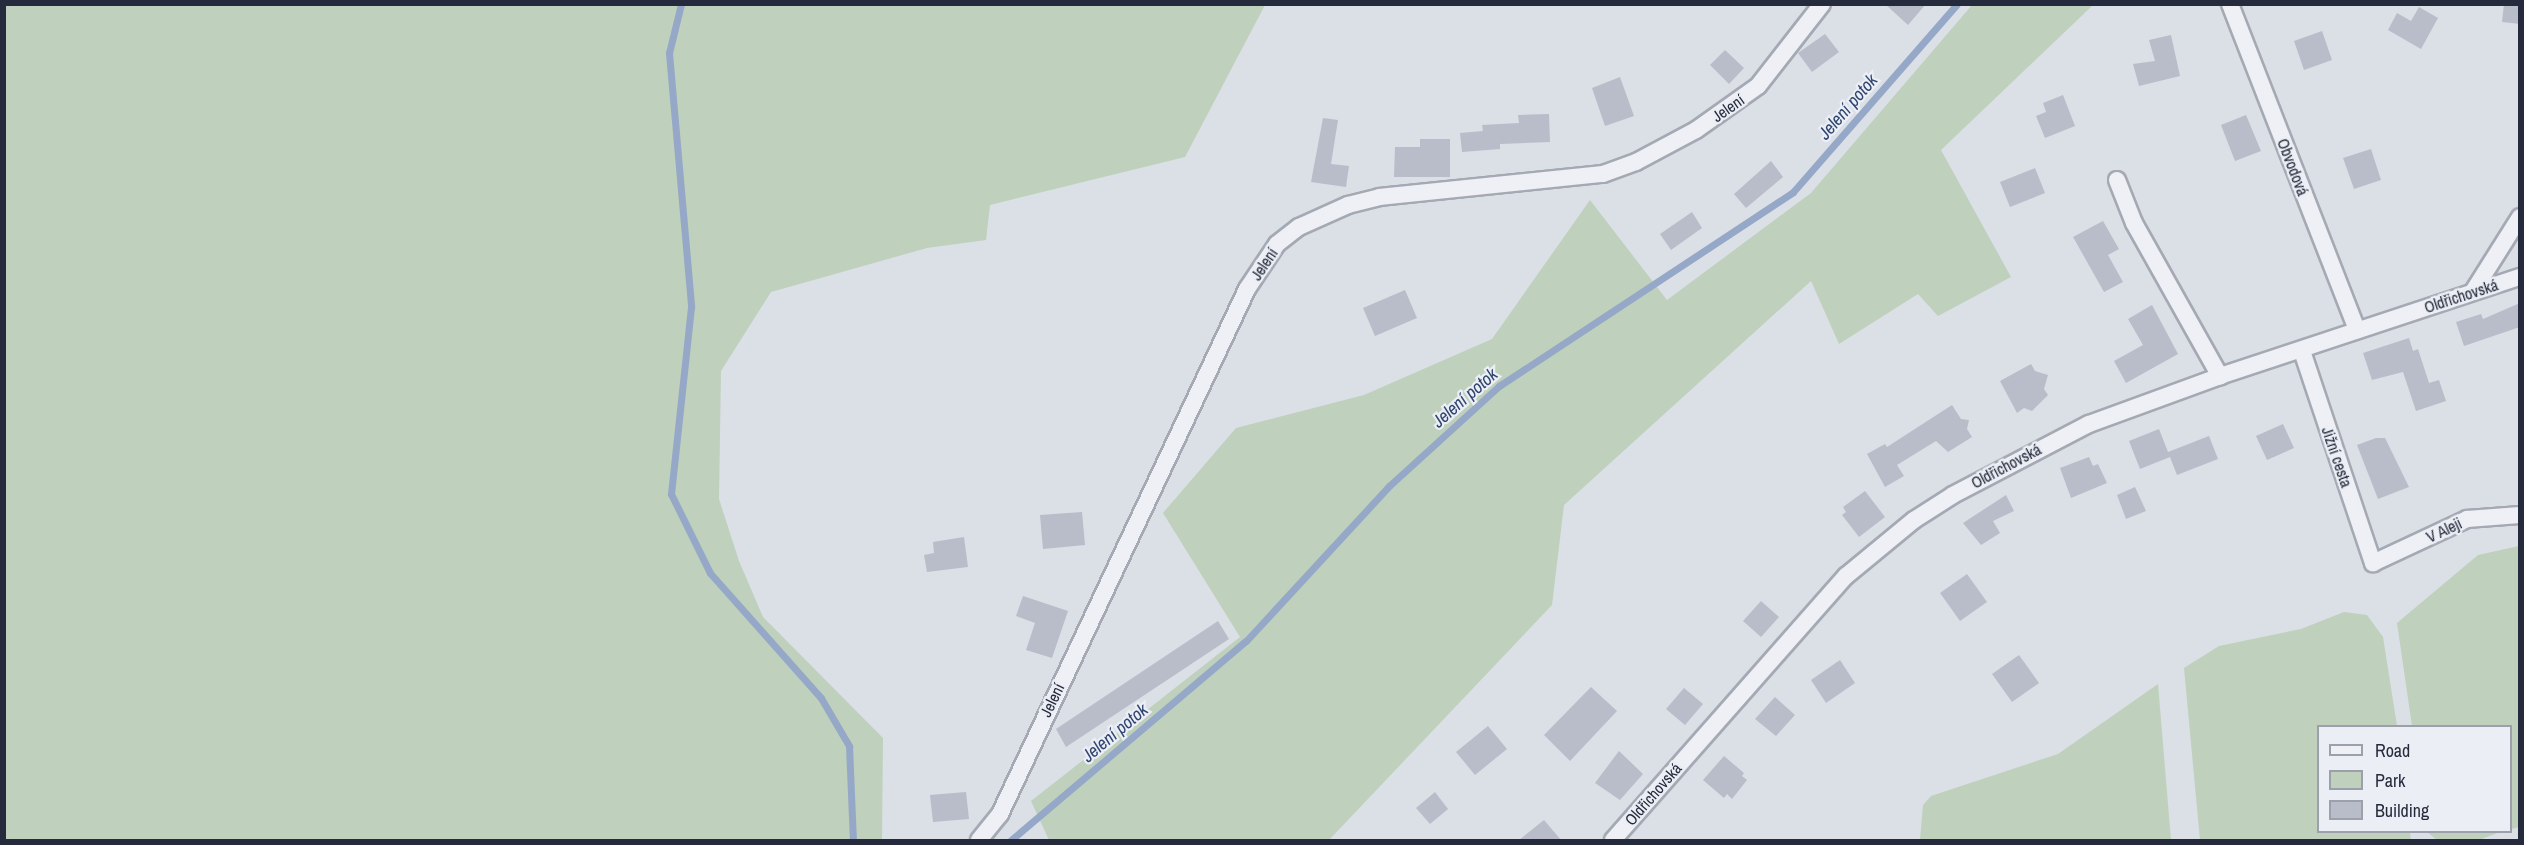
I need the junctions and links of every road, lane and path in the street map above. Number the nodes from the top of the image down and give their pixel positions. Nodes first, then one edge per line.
1 (1822, 4) edge
2 (2230, 4) edge
3 (2117, 180) dead end
4 (2520, 217) edge
5 (2520, 277) edge
6 (2474, 290) junction
7 (2357, 330) junction
8 (2302, 351) junction
9 (2220, 376) junction
10 (2520, 515) edge
11 (2373, 563) joint
12 (979, 840) edge
13 (1613, 840) edge

1 - 12 street, Jelení
2 - 7 street, Obvodová
3 - 9 street
4 - 6 street
5 - 6 street, Oldřichovská
6 - 7 street, Oldřichovská
7 - 8 street, Oldřichovská
8 - 9 street, Oldřichovská
8 - 11 street, Jižní cesta
9 - 13 street, Oldřichovská
10 - 11 street, V Aleji

